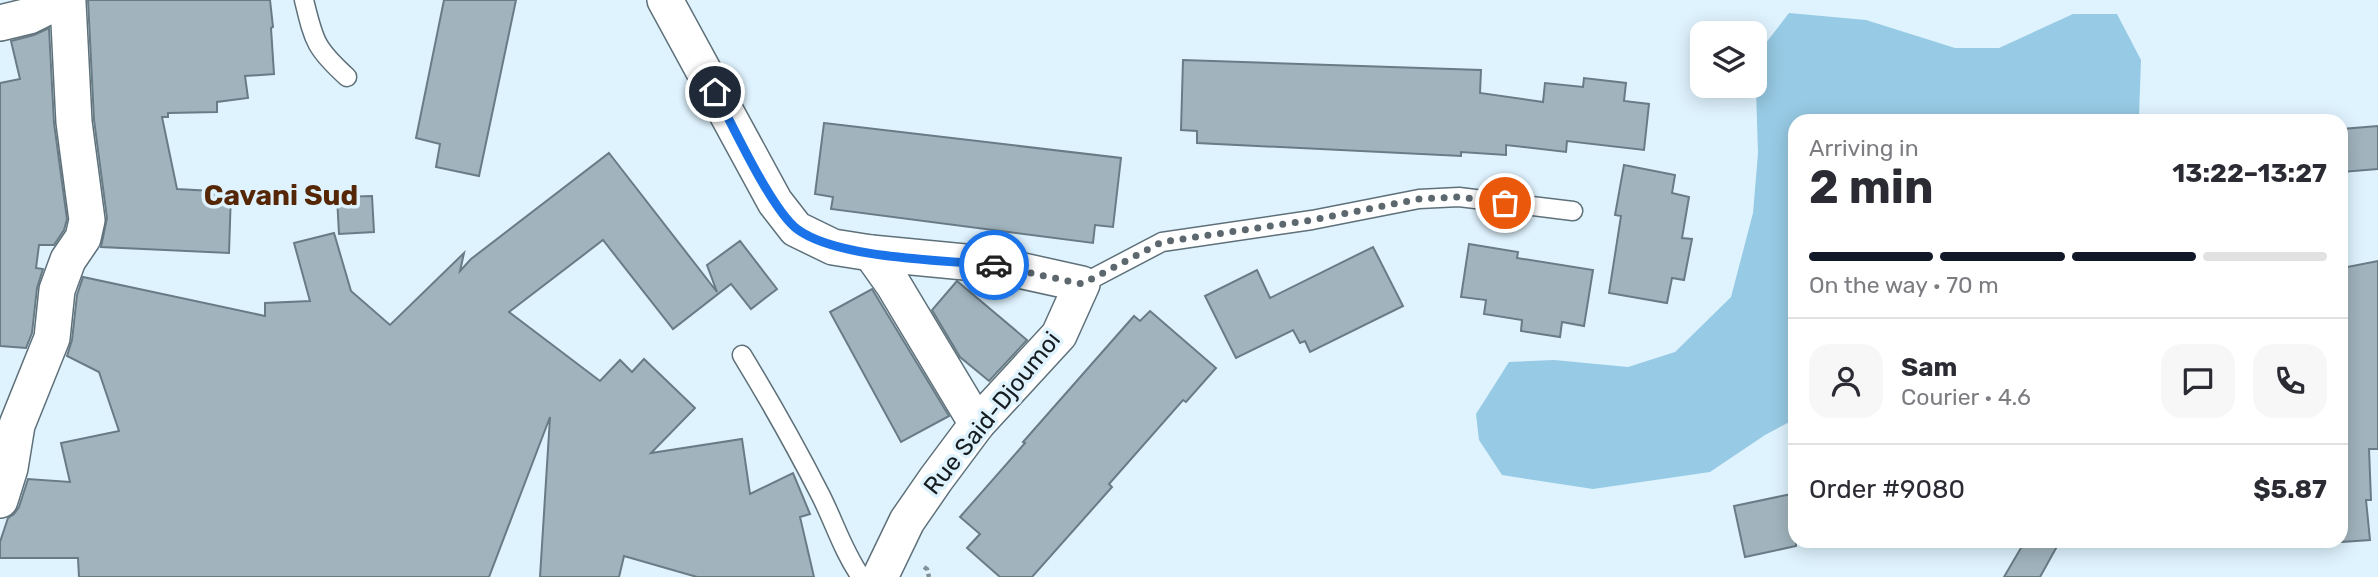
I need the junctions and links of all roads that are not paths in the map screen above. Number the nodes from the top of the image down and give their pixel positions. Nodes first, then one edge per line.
1 (304, 0) edge
2 (665, 0) edge
3 (0, 23) edge
4 (347, 77) dead end
5 (1573, 211) dead end
6 (871, 253) junction
7 (1082, 284) junction
8 (741, 355) dead end
9 (977, 424) junction
10 (0, 500) edge
11 (862, 577) edge
12 (880, 577) edge

1 - 4 lane
2 - 6 street
3 - 10 street
5 - 7 lane
6 - 7 street
6 - 9 street
7 - 9 street, Rue Said-Djoumoi
8 - 11 lane
9 - 12 street, Rue Said-Djoumoi

